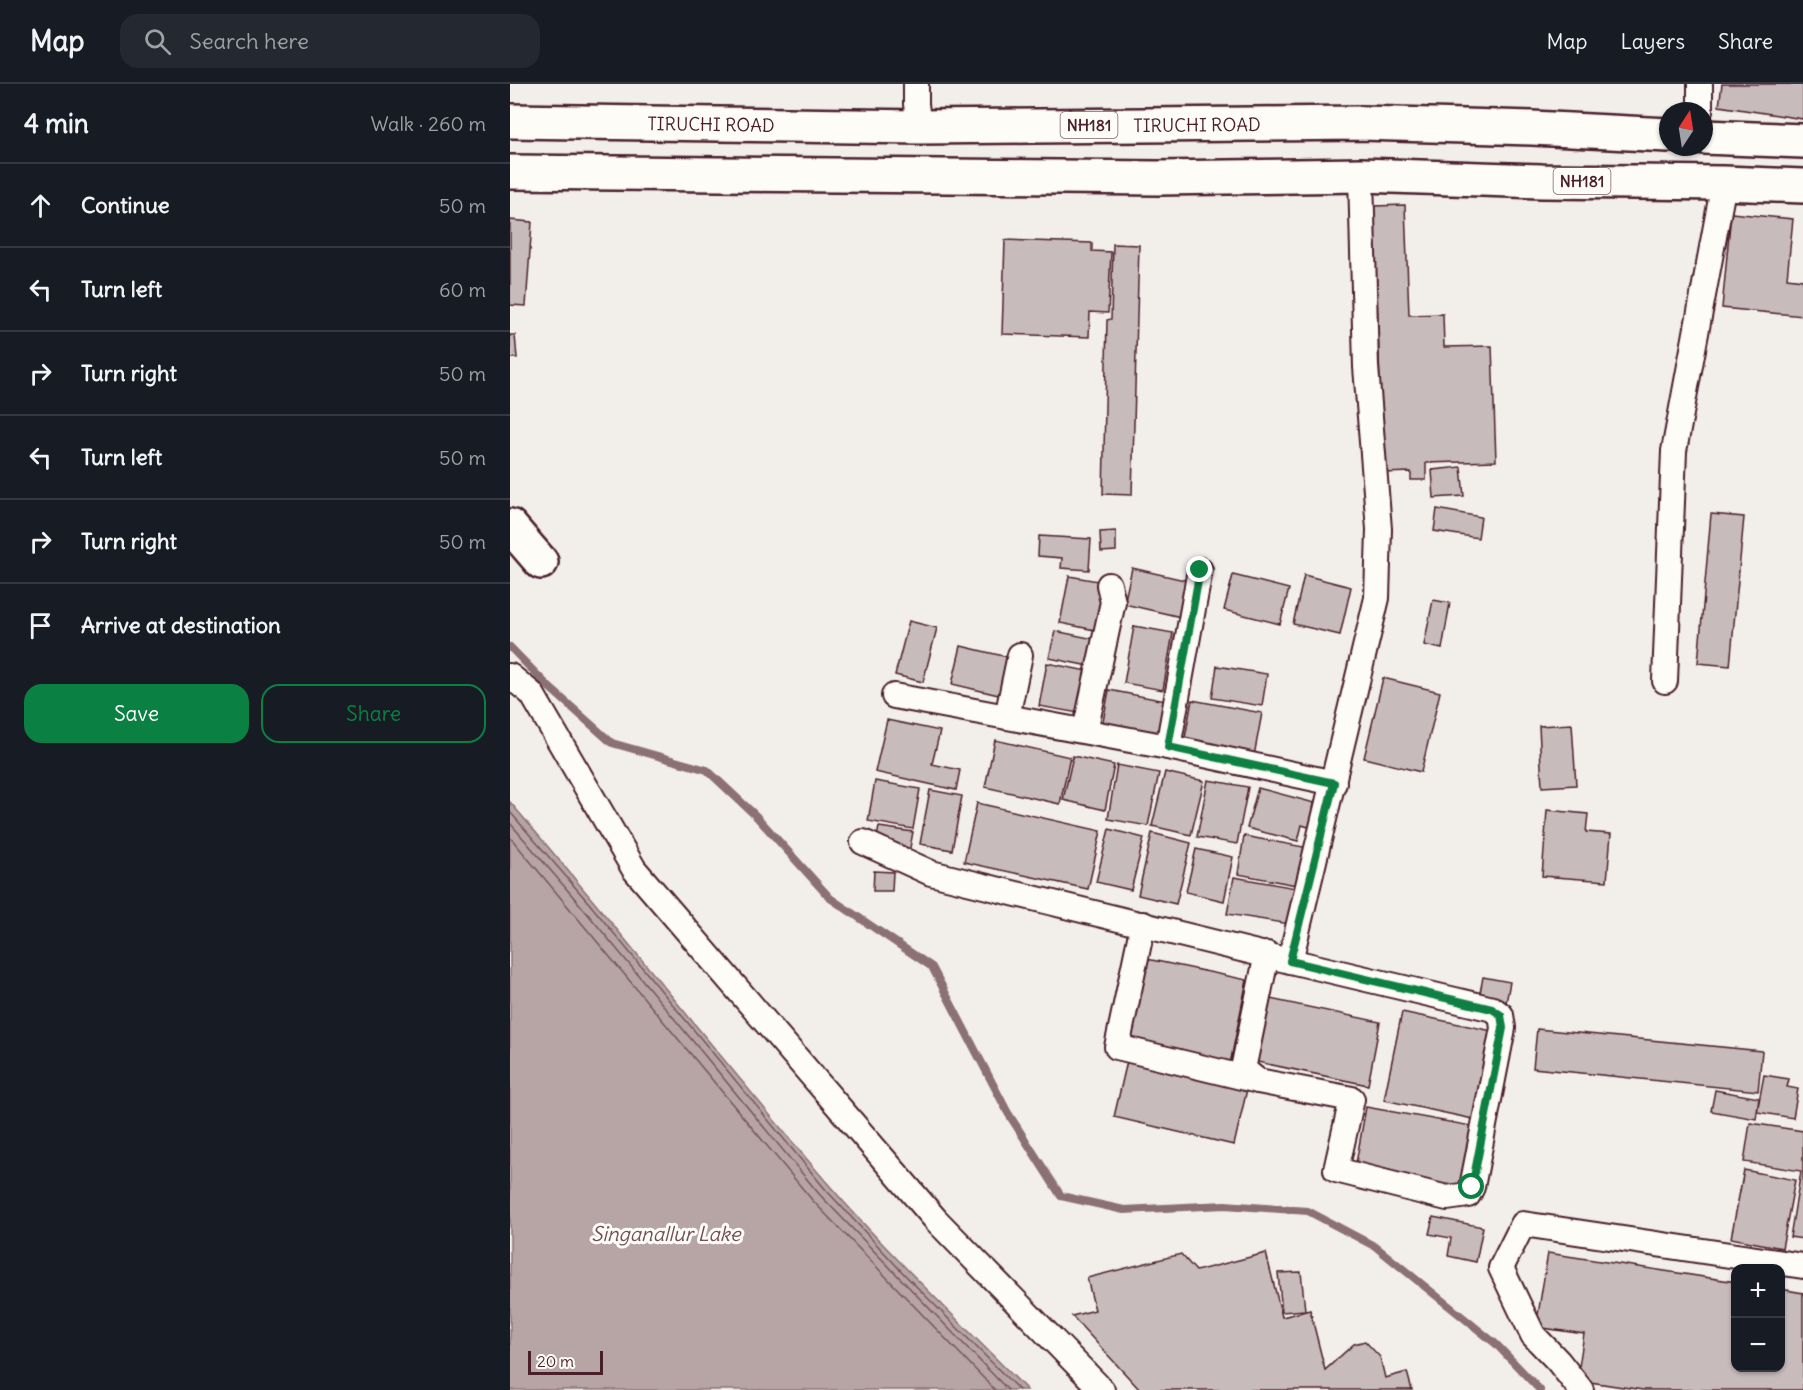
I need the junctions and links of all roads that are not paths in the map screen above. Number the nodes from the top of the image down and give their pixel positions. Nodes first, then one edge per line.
1 (916, 84) edge
2 (1700, 84) edge
3 (1700, 102) edge
4 (510, 121) edge
5 (919, 127) junction
6 (1659, 135) edge
7 (1713, 136) edge
8 (1803, 141) edge
9 (510, 172) edge
10 (1361, 175) junction
11 (1724, 183) junction
12 (1803, 186) edge
13 (510, 526) edge
14 (541, 562) dead end
15 (1200, 570) dead end
16 (1109, 585) dead end
17 (1020, 655) dead end
18 (510, 676) edge
19 (1665, 681) dead end
20 (894, 696) dead end
21 (1007, 717) junction
22 (1085, 731) junction
23 (1168, 747) junction
24 (1334, 783) junction
25 (863, 842) dead end
26 (1143, 924) junction
27 (1267, 954) junction
28 (1290, 961) junction
29 (1258, 1081) junction
30 (1803, 1266) edge
31 (1102, 1390) edge
32 (1581, 1390) edge

1 - 5 street
2 - 3 street
4 - 5 main road, TIRUCHI ROAD / NH181
5 - 6 main road, TIRUCHI ROAD / NH181
7 - 8 main road
9 - 10 main road, NH181
10 - 11 main road, NH181
10 - 24 street
11 - 12 main road, NH181
11 - 19 street
13 - 14 main road
15 - 23 street
16 - 22 street
17 - 21 street
18 - 31 street
20 - 21 street
21 - 22 street
22 - 23 street
23 - 24 street
24 - 28 street
25 - 26 street
26 - 27 street
26 - 29 street
27 - 28 street
27 - 29 street
28 - 29 street
30 - 32 street

